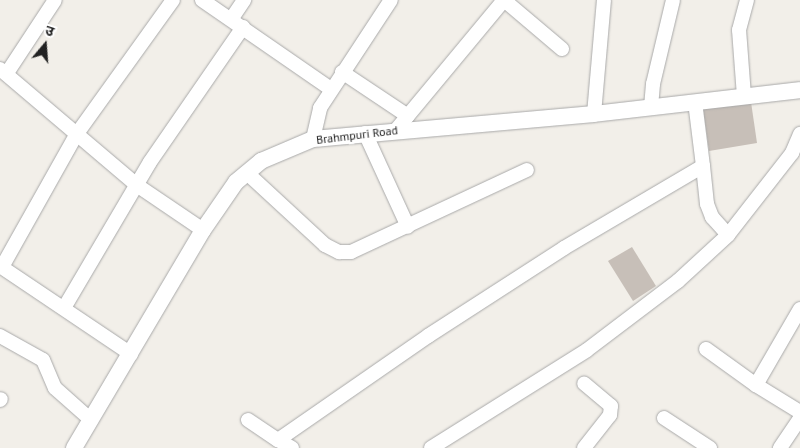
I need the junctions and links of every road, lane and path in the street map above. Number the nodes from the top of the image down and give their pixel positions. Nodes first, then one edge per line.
1 (55, 0) edge
2 (173, 0) edge
3 (202, 0) edge
4 (244, 0) edge
5 (391, 0) edge
6 (504, 0) edge
7 (604, 0) edge
8 (674, 0) edge
9 (747, 0) edge
10 (232, 18) junction
11 (243, 27) junction
12 (562, 49) dead end
13 (3, 71) edge
14 (342, 72) junction
15 (331, 89) junction
16 (800, 90) edge
17 (744, 96) junction
18 (695, 102) junction
19 (651, 107) junction
20 (594, 114) junction
21 (408, 116) junction
22 (396, 130) junction
23 (365, 133) junction
24 (800, 134) edge
25 (76, 135) junction
26 (312, 139) junction
27 (703, 166) junction
28 (527, 170) dead end
29 (247, 173) junction
30 (138, 186) junction
31 (408, 227) junction
32 (203, 230) junction
33 (728, 235) junction
34 (1, 267) edge
35 (64, 308) junction
36 (800, 309) edge
37 (0, 336) edge
38 (706, 349) dead end
39 (131, 354) junction
40 (584, 383) dead end
41 (756, 385) junction
42 (800, 412) edge
43 (664, 418) dead end
44 (800, 418) edge
45 (91, 420) junction
46 (248, 420) dead end
47 (278, 440) junction
48 (695, 444) edge
49 (74, 448) edge
50 (292, 448) edge
51 (431, 448) edge
52 (584, 448) edge
53 (710, 448) edge
54 (780, 448) edge

1 - 13 street
2 - 25 street
3 - 10 street
4 - 10 street
5 - 14 street
6 - 12 street
6 - 21 street
7 - 20 street
8 - 19 street
9 - 17 street
10 - 11 street
11 - 15 street
11 - 30 street
13 - 25 street
14 - 15 street
14 - 21 street
15 - 26 street
16 - 17 street, Brahmpuri Road
17 - 18 street, Brahmpuri Road
18 - 19 street, Brahmpuri Road
18 - 27 street
19 - 20 street, Brahmpuri Road
20 - 22 street, Brahmpuri Road
21 - 22 street
22 - 23 street, Brahmpuri Road
23 - 26 street, Brahmpuri Road
23 - 31 street
24 - 33 street
25 - 30 street
25 - 34 street
26 - 29 street, Brahmpuri Road
27 - 33 street
27 - 47 street
28 - 31 street
29 - 31 street
29 - 32 street, Brahmpuri Road
30 - 32 street
30 - 35 street
32 - 39 street, Brahmpuri Road
33 - 51 street
34 - 35 street
35 - 39 street
36 - 41 street
37 - 45 street
38 - 41 street
39 - 45 street, Brahmpuri Road
40 - 52 street
41 - 42 street
43 - 48 street
44 - 54 street
45 - 49 street, Brahmpuri Road
46 - 47 street
47 - 50 street
48 - 53 street

